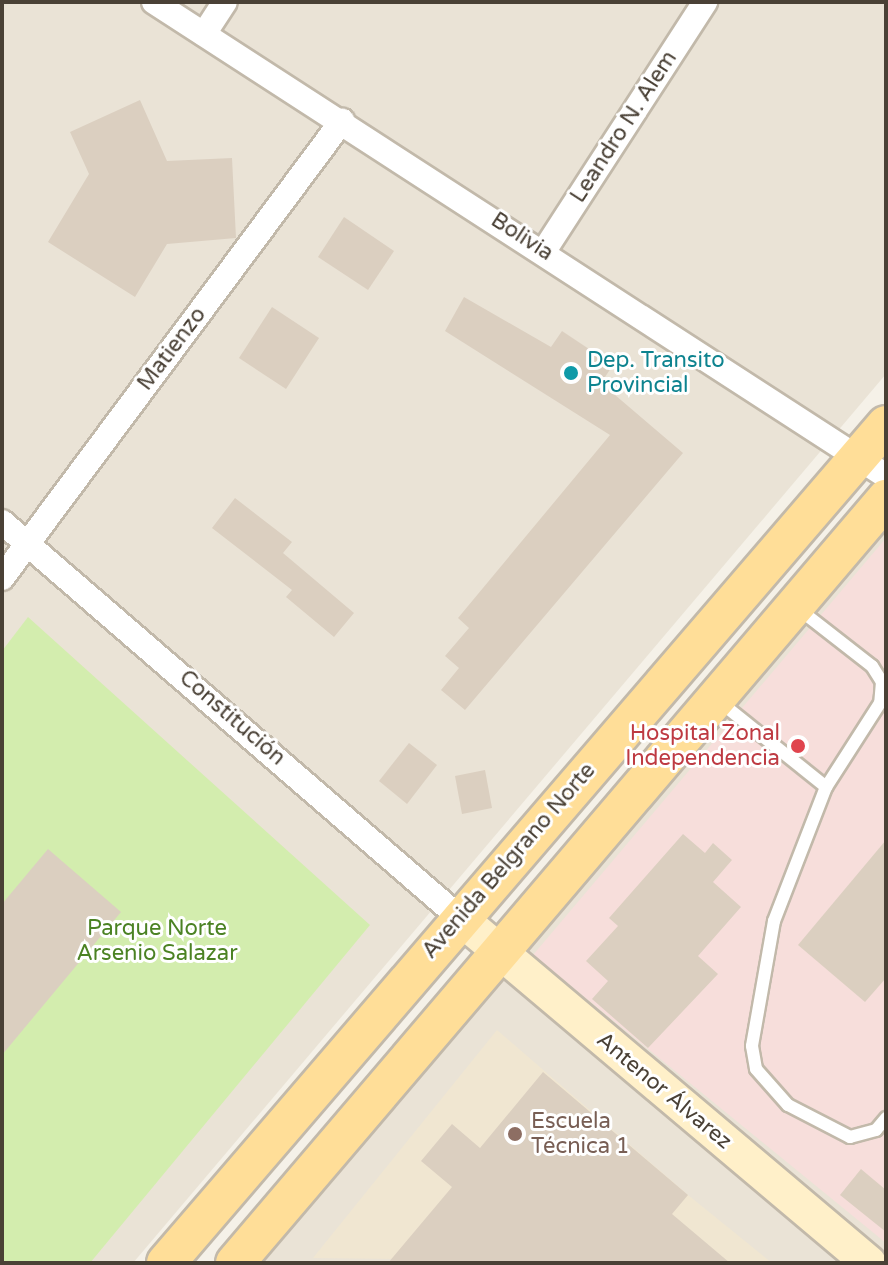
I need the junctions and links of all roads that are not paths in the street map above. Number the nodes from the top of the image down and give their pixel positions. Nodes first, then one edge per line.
1 (154, 2) edge
2 (225, 2) edge
3 (705, 2) edge
4 (204, 34) junction
5 (342, 121) junction
6 (544, 251) junction
7 (886, 425) edge
8 (873, 466) edge
9 (886, 499) edge
10 (2, 522) edge
11 (30, 540) junction
12 (2, 578) edge
13 (794, 605) junction
14 (714, 697) junction
15 (826, 787) junction
16 (460, 918) junction
17 (495, 950) junction
18 (886, 1118) edge
19 (166, 1263) edge
20 (235, 1263) edge
21 (869, 1263) edge

1 - 4 street, Bolivia
2 - 4 street
3 - 6 street, Leandro N. Alem
4 - 5 street, Bolivia
5 - 6 street, Bolivia
5 - 11 street, Matienzo
6 - 8 street, Bolivia
7 - 8 main road, Avenida Belgrano Norte
8 - 16 main road, Avenida Belgrano Norte
9 - 13 main road
10 - 11 street, Constitución
11 - 12 street, Matienzo
11 - 16 street, Constitución
13 - 14 main road
13 - 15 lane
14 - 15 lane
14 - 17 main road
15 - 18 lane
16 - 17 main road, Antenor Álvarez
16 - 19 main road, Avenida Belgrano Norte
17 - 20 main road
17 - 21 main road, Antenor Álvarez

